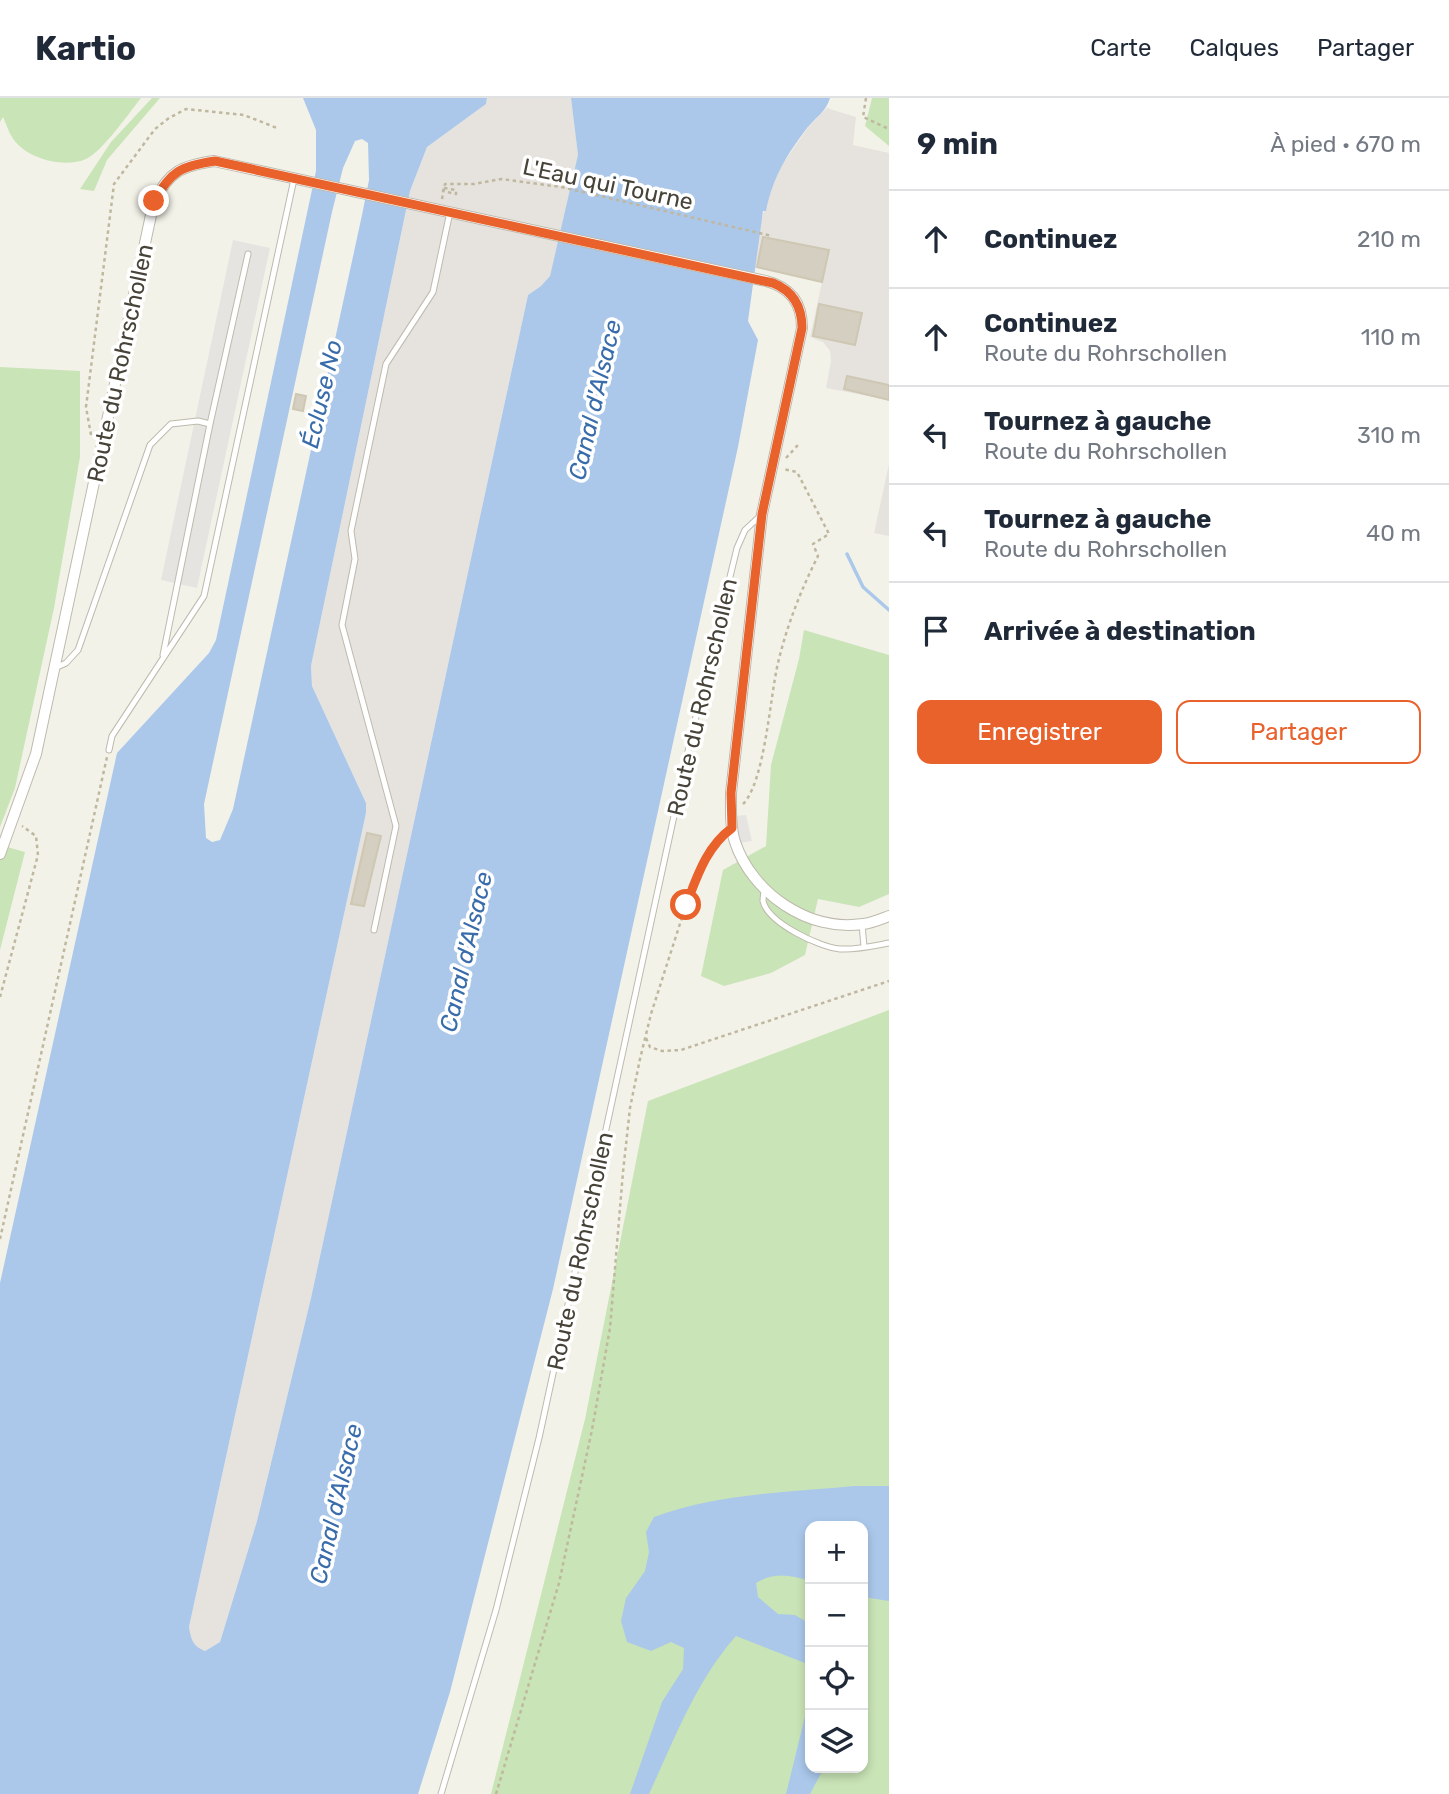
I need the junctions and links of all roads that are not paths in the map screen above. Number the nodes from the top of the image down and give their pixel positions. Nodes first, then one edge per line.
1 (294, 179) junction
2 (450, 212) junction
3 (248, 254) dead end
4 (210, 424) junction
5 (762, 514) junction
6 (161, 661) junction
7 (52, 670) junction
8 (109, 750) road end
9 (0, 854) edge
10 (764, 890) junction
11 (889, 916) edge
12 (862, 924) junction
13 (374, 930) dead end
14 (889, 943) edge
15 (864, 947) junction
16 (441, 1794) edge

1 - 2 street, Route du Rohrschollen
1 - 6 lane
1 - 7 street, Route du Rohrschollen
2 - 5 street, Route du Rohrschollen
2 - 13 lane
3 - 4 lane
4 - 6 lane
4 - 7 lane
5 - 10 street
5 - 16 lane, Route du Rohrschollen
6 - 8 lane
7 - 9 street, Route du Rohrschollen
10 - 12 street
10 - 15 lane
11 - 12 street
12 - 15 lane
14 - 15 lane

